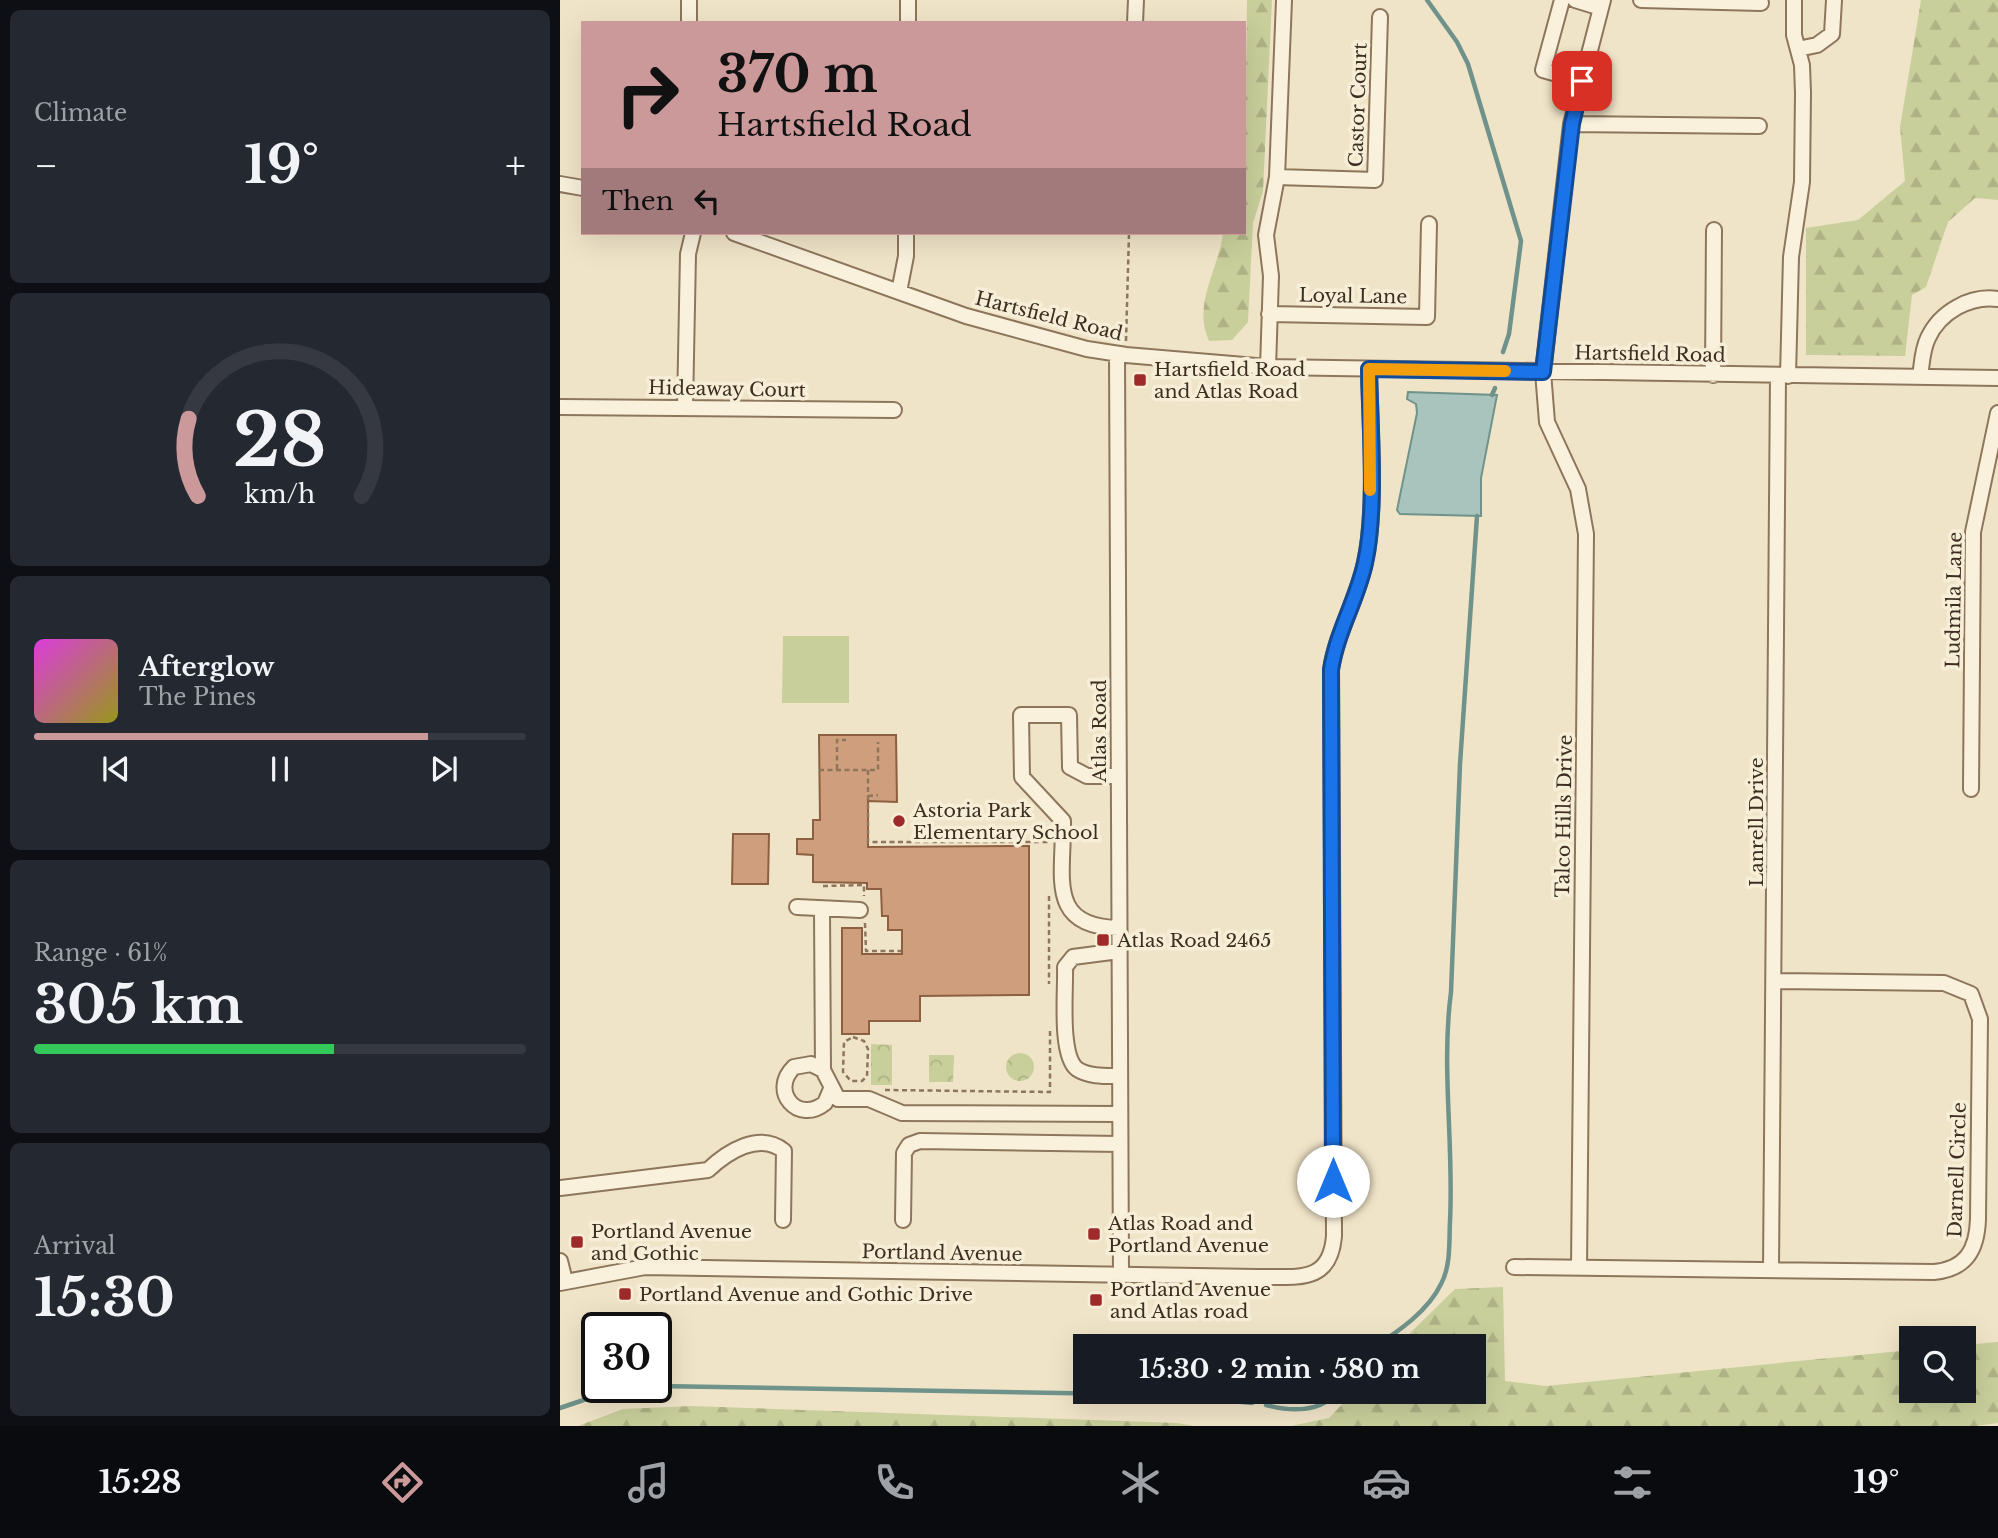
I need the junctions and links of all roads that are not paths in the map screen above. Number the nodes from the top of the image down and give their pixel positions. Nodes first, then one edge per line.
1 (689, 0) edge
2 (908, 0) edge
3 (1136, 0) edge
4 (1284, 0) edge
5 (1562, 0) edge
6 (1575, 0) edge
7 (1641, 0) edge
8 (1794, 0) edge
9 (1834, 0) edge
10 (1760, 3) dead end
11 (1602, 4) edge
12 (1380, 17) dead end
13 (689, 21) edge
14 (908, 21) edge
15 (1135, 21) edge
16 (1798, 49) junction
17 (1582, 81) junction
18 (1572, 124) junction
19 (1759, 127) dead end
20 (1277, 177) junction
21 (560, 184) edge
22 (581, 188) edge
23 (1429, 224) dead end
24 (1714, 230) dead end
25 (693, 235) edge
26 (740, 235) edge
27 (906, 235) edge
28 (899, 292) junction
29 (1998, 299) edge
30 (1269, 314) junction
31 (1121, 355) junction
32 (1268, 367) junction
33 (1369, 369) junction
34 (1543, 372) junction
35 (1713, 374) junction
36 (1783, 376) junction
37 (1920, 377) junction
38 (1998, 378) edge
39 (560, 407) edge
40 (685, 408) junction
41 (894, 410) dead end
42 (1998, 413) edge
43 (1119, 776) junction
44 (1971, 789) dead end
45 (797, 907) dead end
46 (822, 910) junction
47 (860, 910) dead end
48 (1119, 928) junction
49 (1119, 951) junction
50 (1774, 981) junction
51 (823, 1070) junction
52 (1120, 1076) junction
53 (831, 1088) junction
54 (1120, 1114) junction
55 (1120, 1144) junction
56 (560, 1188) edge
57 (783, 1220) dead end
58 (903, 1220) dead end
59 (560, 1261) edge
60 (1514, 1267) dead end
61 (1579, 1268) junction
62 (1771, 1270) junction
63 (1121, 1275) junction
64 (563, 1282) edge

1 - 13 street
2 - 14 street
3 - 15 street
4 - 20 street
5 - 17 street
6 - 11 street
7 - 10 street
8 - 16 street, Lanrell Drive
9 - 16 street
11 - 17 street, Talco Hills Drive
12 - 20 street, Castor Court
16 - 36 street, Lanrell Drive
17 - 18 street, Talco Hills Drive
18 - 19 street
18 - 34 street, Talco Hills Drive
20 - 30 street
21 - 22 street
23 - 30 street, Loyal Lane
24 - 35 street
25 - 40 street
26 - 28 street, Hartsfield Road
27 - 28 street
28 - 31 street, Hartsfield Road
29 - 37 street
30 - 32 street
31 - 32 street, Hartsfield Road
31 - 43 street, Atlas Road
32 - 33 street, Hartsfield Road
33 - 34 street, Hartsfield Road
33 - 63 street, Portland Avenue
34 - 35 street, Hartsfield Road
34 - 61 street, Talco Hills Drive
35 - 36 street, Hartsfield Road
36 - 37 street, Hartsfield Road
36 - 50 street, Lanrell Drive
37 - 38 street, Hartsfield Road
39 - 40 street, Hideaway Court
40 - 41 street, Hideaway Court
42 - 44 street, Ludmila Lane
43 - 48 street, Atlas Road
43 - 48 street
45 - 46 street
46 - 47 street
46 - 51 street
48 - 49 street, Atlas Road
49 - 52 street, Atlas Road
49 - 52 street
50 - 62 street, Lanrell Drive
50 - 62 street, Darnell Circle
51 - 53 street
51 - 53 street
52 - 54 street, Atlas Road
53 - 54 street
54 - 55 street, Atlas Road
55 - 58 street
55 - 63 street, Atlas Road
56 - 57 street
59 - 64 street
60 - 61 street, Darnell Circle
61 - 62 street, Darnell Circle
63 - 64 street, Portland Avenue

